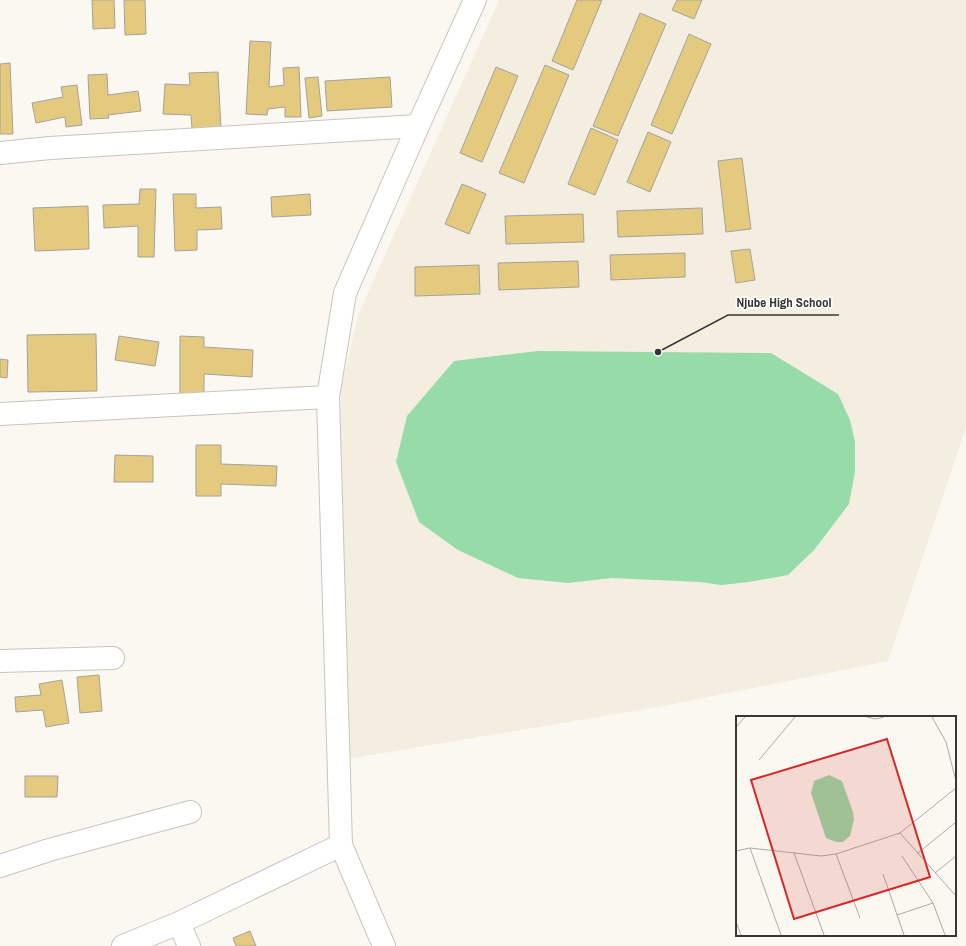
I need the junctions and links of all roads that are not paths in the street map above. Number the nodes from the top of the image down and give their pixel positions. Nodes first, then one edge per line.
1 (475, 0) edge
2 (418, 126) junction
3 (0, 153) edge
4 (328, 397) junction
5 (0, 414) edge
6 (112, 658) dead end
7 (0, 661) edge
8 (190, 812) dead end
9 (341, 845) junction
10 (0, 866) edge
11 (180, 923) junction
12 (123, 946) edge
13 (189, 946) edge
14 (384, 946) edge

1 - 2 street
2 - 3 street
2 - 4 street
4 - 5 street
4 - 9 street
6 - 7 street
8 - 10 street
9 - 11 street
9 - 14 street
11 - 12 street
11 - 13 street

